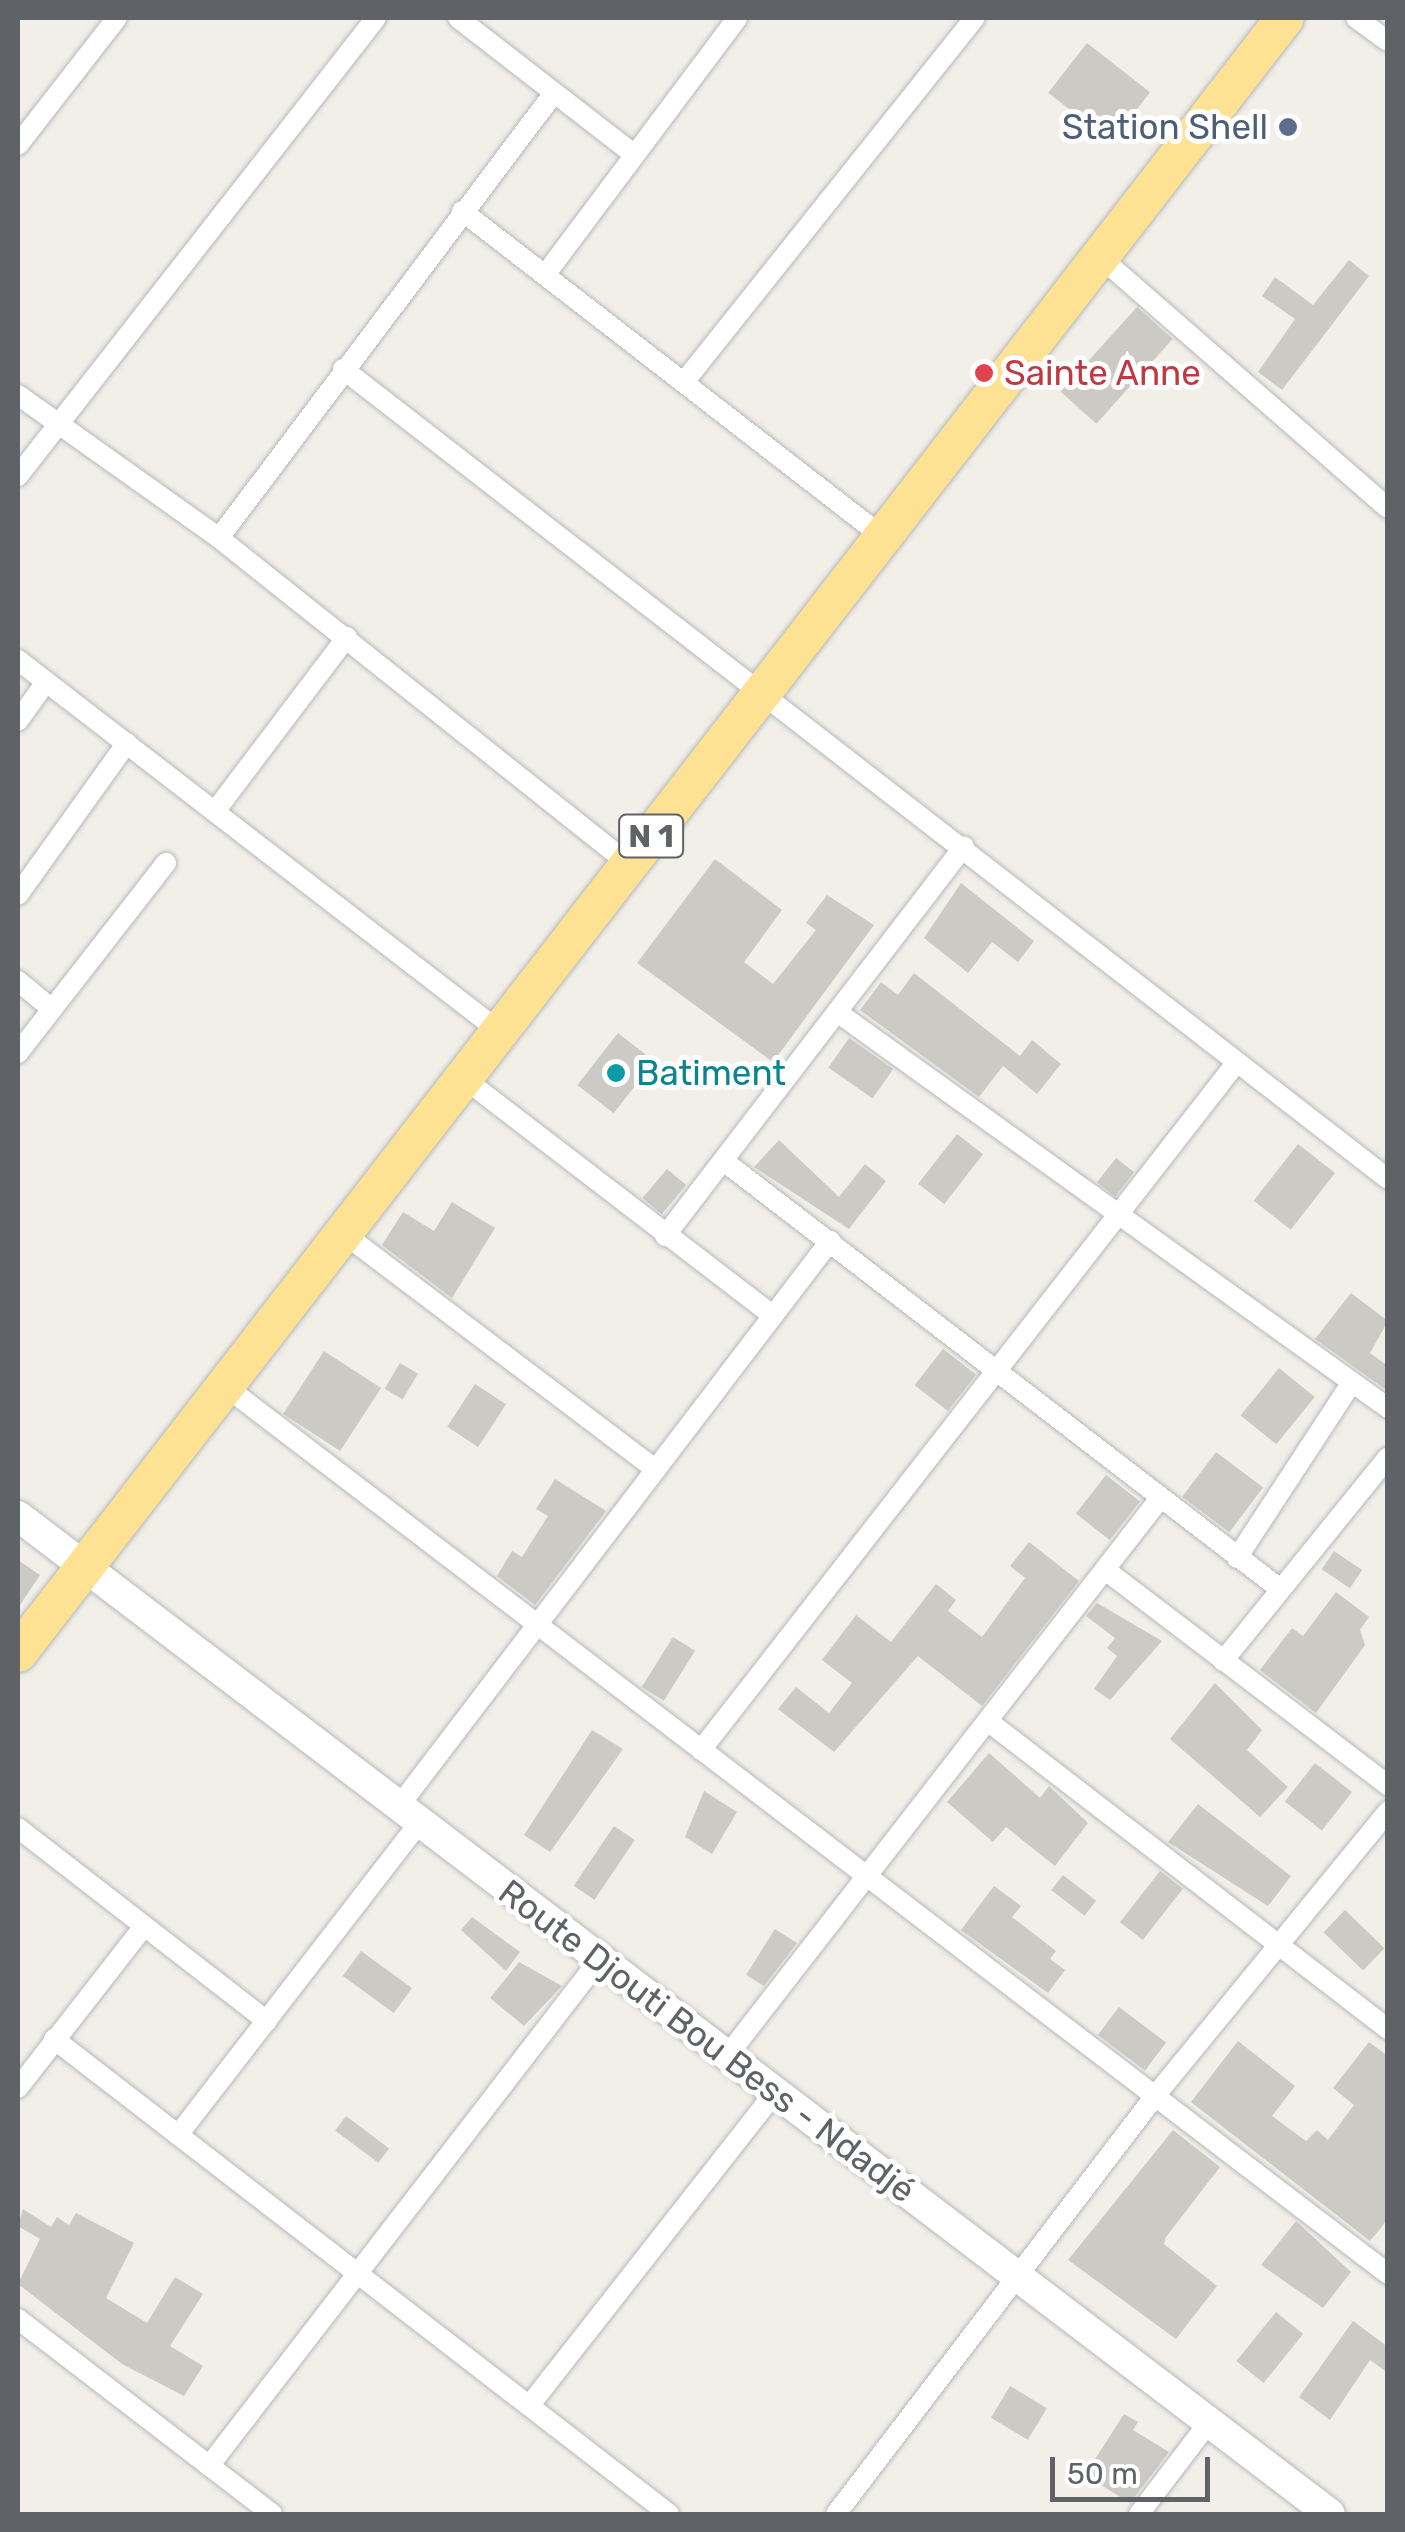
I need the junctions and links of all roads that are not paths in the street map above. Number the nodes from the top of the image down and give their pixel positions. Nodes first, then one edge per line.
1 (117, 18) edge
2 (376, 18) edge
3 (458, 18) edge
4 (737, 18) edge
5 (975, 18) edge
6 (1284, 18) edge
7 (1356, 18) edge
8 (1388, 41) edge
9 (554, 93) junction
10 (18, 145) edge
11 (632, 153) junction
12 (462, 212) junction
13 (1099, 256) junction
14 (545, 276) junction
15 (343, 368) junction
16 (684, 382) junction
17 (18, 395) edge
18 (61, 425) junction
19 (18, 476) edge
20 (1388, 508) edge
21 (884, 536) junction
22 (219, 538) junction
23 (347, 637) junction
24 (18, 660) edge
25 (46, 682) junction
26 (764, 690) junction
27 (18, 722) edge
28 (128, 742) junction
29 (216, 810) junction
30 (964, 847) junction
31 (166, 863) dead end
32 (629, 864) junction
33 (18, 896) edge
34 (18, 981) edge
35 (52, 1010) junction
36 (837, 1012) junction
37 (499, 1030) junction
38 (18, 1053) edge
39 (1237, 1062) junction
40 (462, 1077) junction
41 (725, 1162) junction
42 (1388, 1179) edge
43 (1118, 1216) junction
44 (343, 1234) junction
45 (666, 1236) junction
46 (830, 1242) junction
47 (774, 1316) junction
48 (993, 1373) junction
49 (225, 1386) junction
50 (1349, 1387) junction
51 (1388, 1408) edge
52 (1388, 1457) edge
53 (655, 1469) junction
54 (1158, 1501) junction
55 (18, 1516) edge
56 (1237, 1558) junction
57 (84, 1567) junction
58 (1108, 1572) junction
59 (1280, 1589) junction
60 (541, 1626) junction
61 (18, 1654) edge
62 (1223, 1661) junction
63 (989, 1722) junction
64 (701, 1750) junction
65 (1388, 1785) edge
66 (1388, 1810) edge
67 (410, 1814) junction
68 (18, 1828) edge
69 (868, 1877) junction
70 (144, 1926) junction
71 (1277, 1945) junction
72 (600, 1960) junction
73 (267, 2022) junction
74 (1388, 2028) edge
75 (54, 2040) junction
76 (727, 2056) junction
77 (18, 2088) edge
78 (775, 2092) junction
79 (1154, 2096) junction
80 (178, 2135) junction
81 (356, 2273) junction
82 (1388, 2274) edge
83 (1018, 2276) junction
84 (18, 2319) edge
85 (529, 2406) junction
86 (1209, 2422) junction
87 (209, 2466) junction
88 (272, 2514) edge
89 (669, 2514) edge
90 (836, 2514) edge
91 (1139, 2514) edge
92 (1330, 2514) edge

1 - 10 street
2 - 18 street
3 - 9 street
4 - 11 street
5 - 16 street
6 - 13 highway, N 1
7 - 8 street
9 - 11 street
9 - 12 street
11 - 14 street
12 - 14 street
12 - 15 street
13 - 20 street
13 - 21 highway, N 1
14 - 16 street
15 - 22 street
15 - 26 street
16 - 21 street
17 - 18 street
18 - 19 street
18 - 22 street
21 - 26 highway, N 1
22 - 23 street
23 - 29 street
23 - 32 street
24 - 25 street
25 - 27 street
25 - 28 street
26 - 30 street
26 - 32 highway, N 1
28 - 29 street
28 - 33 street
29 - 37 street
30 - 36 street
30 - 39 street
31 - 35 street
32 - 37 highway, N 1
34 - 35 street
35 - 38 street
36 - 41 street
36 - 43 street
37 - 40 highway, N 1
39 - 42 street
39 - 43 street
40 - 44 highway, N 1
40 - 45 street
41 - 45 street
41 - 46 street
43 - 48 street
43 - 50 street
44 - 49 highway, N 1
44 - 53 street
45 - 47 street
46 - 47 street
46 - 48 street
47 - 53 street
48 - 54 street
48 - 64 street
49 - 57 highway, N 1
49 - 60 street
50 - 51 street
50 - 56 street
52 - 59 street
53 - 60 street
54 - 56 street
54 - 58 street
55 - 57 main road, Route Djouti Bou Bess - Ndadjé
56 - 59 street
57 - 61 highway, N 1
57 - 67 main road, Route Djouti Bou Bess - Ndadjé
58 - 62 street
58 - 63 street
59 - 62 street
60 - 64 street
60 - 67 street
62 - 65 street
63 - 69 street
63 - 71 street
64 - 69 street
66 - 71 street
67 - 72 main road, Route Djouti Bou Bess - Ndadjé
67 - 73 street
68 - 70 street
69 - 76 street
69 - 79 street
70 - 73 street
70 - 75 street
71 - 74 street
71 - 79 street
72 - 76 main road, Route Djouti Bou Bess - Ndadjé
72 - 81 street
73 - 80 street
75 - 77 street
75 - 80 street
76 - 78 main road, Route Djouti Bou Bess - Ndadjé
78 - 83 main road, Route Djouti Bou Bess - Ndadjé
78 - 85 street
79 - 82 street
79 - 83 street
80 - 81 street
81 - 85 street
81 - 87 street
83 - 86 main road, Route Djouti Bou Bess - Ndadjé
83 - 90 street
84 - 87 street
85 - 89 street
86 - 91 street
86 - 92 main road, Route Djouti Bou Bess - Ndadjé
87 - 88 street

